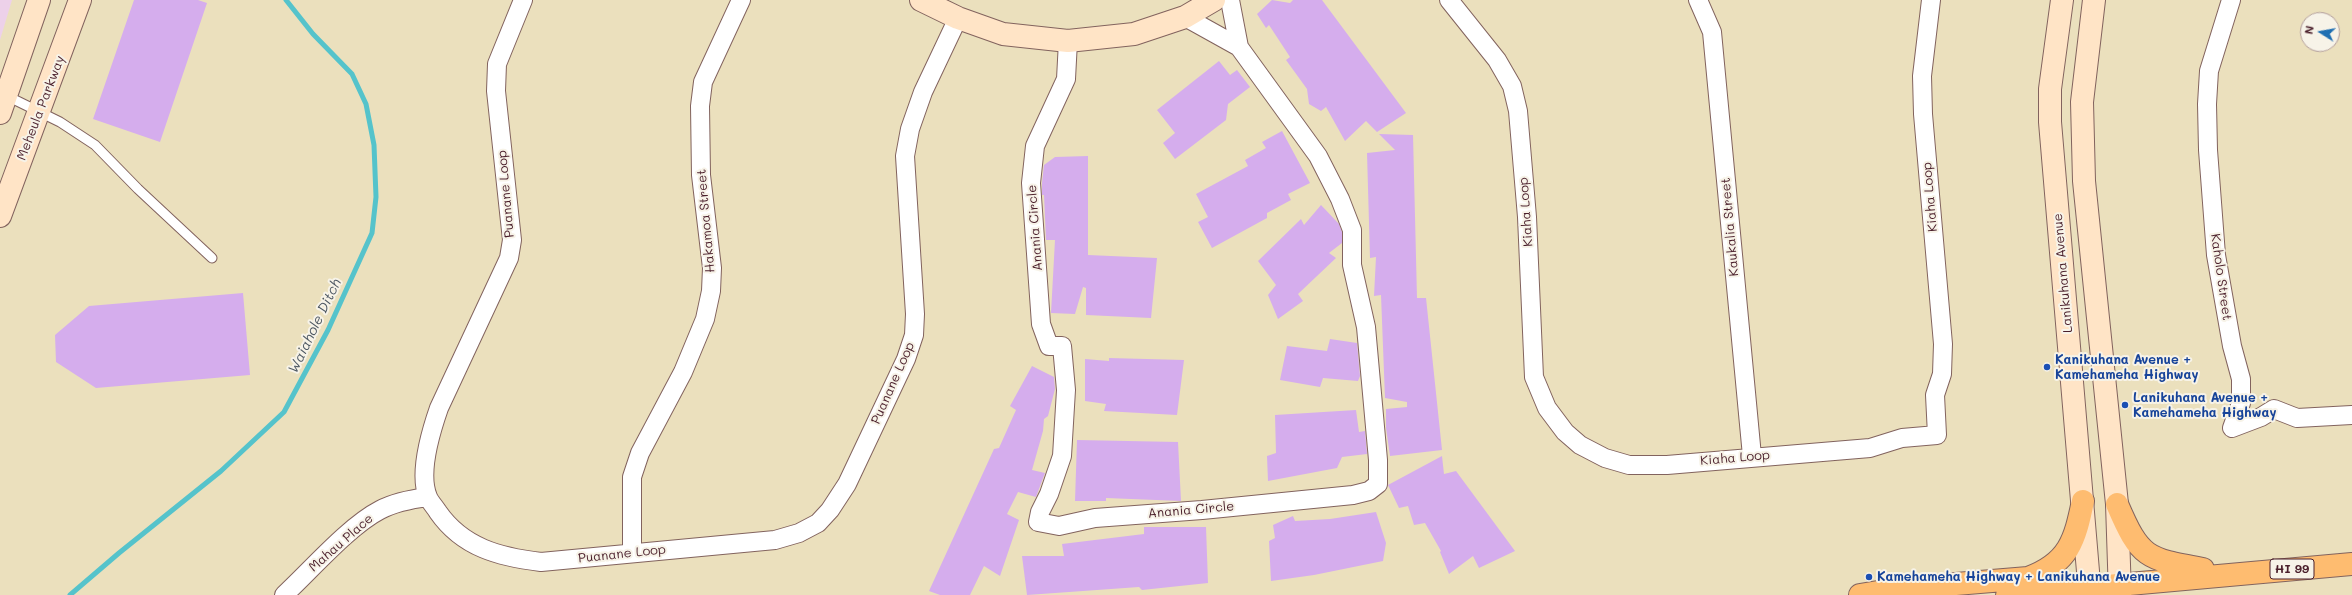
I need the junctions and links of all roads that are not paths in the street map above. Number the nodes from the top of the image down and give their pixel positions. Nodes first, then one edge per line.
1 (39, 0) edge
2 (80, 0) edge
3 (523, 0) edge
4 (741, 0) edge
5 (920, 0) edge
6 (1214, 0) edge
7 (1230, 0) edge
8 (1449, 0) edge
9 (1698, 0) edge
10 (1931, 0) edge
11 (2062, 0) edge
12 (2094, 0) edge
13 (2230, 0) edge
14 (1185, 17) junction
15 (958, 18) junction
16 (1068, 41) junction
17 (1238, 47) junction
18 (3, 104) edge
19 (40, 111) junction
20 (0, 216) edge
21 (212, 258) dead end
22 (2352, 415) edge
23 (1752, 456) junction
24 (428, 497) junction
25 (2083, 501) junction
26 (2117, 504) junction
27 (632, 553) junction
28 (2352, 564) edge
29 (2232, 574) junction
30 (2120, 590) edge
31 (2090, 591) edge
32 (284, 595) edge
33 (1860, 595) edge
34 (2007, 595) edge

1 - 18 main road
2 - 19 main road, Meheula Parkway
3 - 24 street, Puanane Loop
4 - 27 street, Hakamoa Street
5 - 15 main road
6 - 14 main road
7 - 17 street, Anania Circle
8 - 23 street, Kiaha Loop
9 - 23 street, Kaukalia Street
10 - 23 street, Kiaha Loop
11 - 25 main road, Lanikuhana Avenue
12 - 26 main road
13 - 22 street, Kaholo Street
14 - 16 main road
14 - 17 street, Anania Circle
15 - 16 main road
15 - 27 street, Puanane Loop
16 - 17 street, Anania Circle
18 - 19 lane
19 - 20 main road, Meheula Parkway
19 - 21 lane
24 - 27 street, Puanane Loop
24 - 32 street, Mahau Place
25 - 31 main road, Lanikuhana Avenue
25 - 33 main road
26 - 29 main road
26 - 30 main road
28 - 29 main road, HI 99
29 - 30 main road, HI 99
30 - 31 main road, HI 99
31 - 34 main road, HI 99

